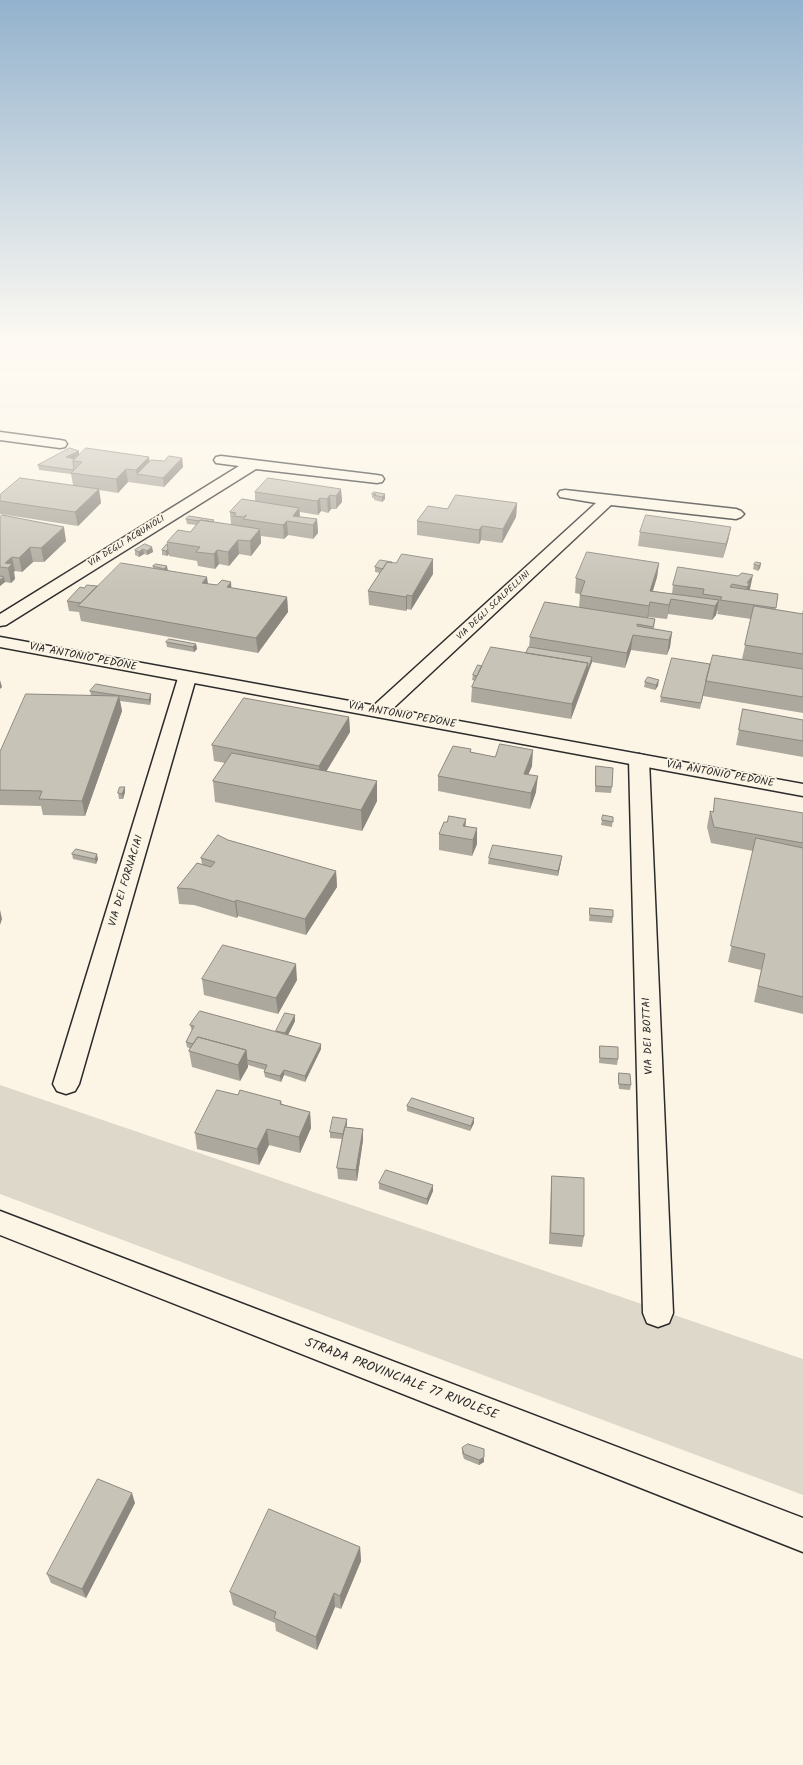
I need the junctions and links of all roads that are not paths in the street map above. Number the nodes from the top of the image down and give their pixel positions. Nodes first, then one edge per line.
1 (0, 436) edge
2 (60, 444) dead end
3 (221, 460) dead end
4 (253, 464) junction
5 (377, 479) dead end
6 (565, 494) dead end
7 (608, 500) junction
8 (736, 514) dead end
9 (0, 621) edge
10 (0, 642) edge
11 (188, 678) junction
12 (379, 711) junction
13 (639, 760) junction
14 (803, 790) edge
15 (66, 1084) dead end
16 (0, 1223) edge
17 (658, 1313) dead end
18 (803, 1535) edge

1 - 2 street
3 - 4 street
4 - 5 street
4 - 9 street, VIA DEGLI ACQUAIOLI
6 - 7 street
7 - 8 street
7 - 12 street, VIA DEGLI SCALPELLINI
10 - 11 street, VIA ANTONIO PEDONE
11 - 12 street, VIA ANTONIO PEDONE
11 - 15 street, VIA DEI FORNACIAI
12 - 13 street, VIA ANTONIO PEDONE
13 - 14 street, VIA ANTONIO PEDONE
13 - 17 street, VIA DEI BOTTAI
16 - 18 street, STRADA PROVINCIALE 77 RIVOLESE

